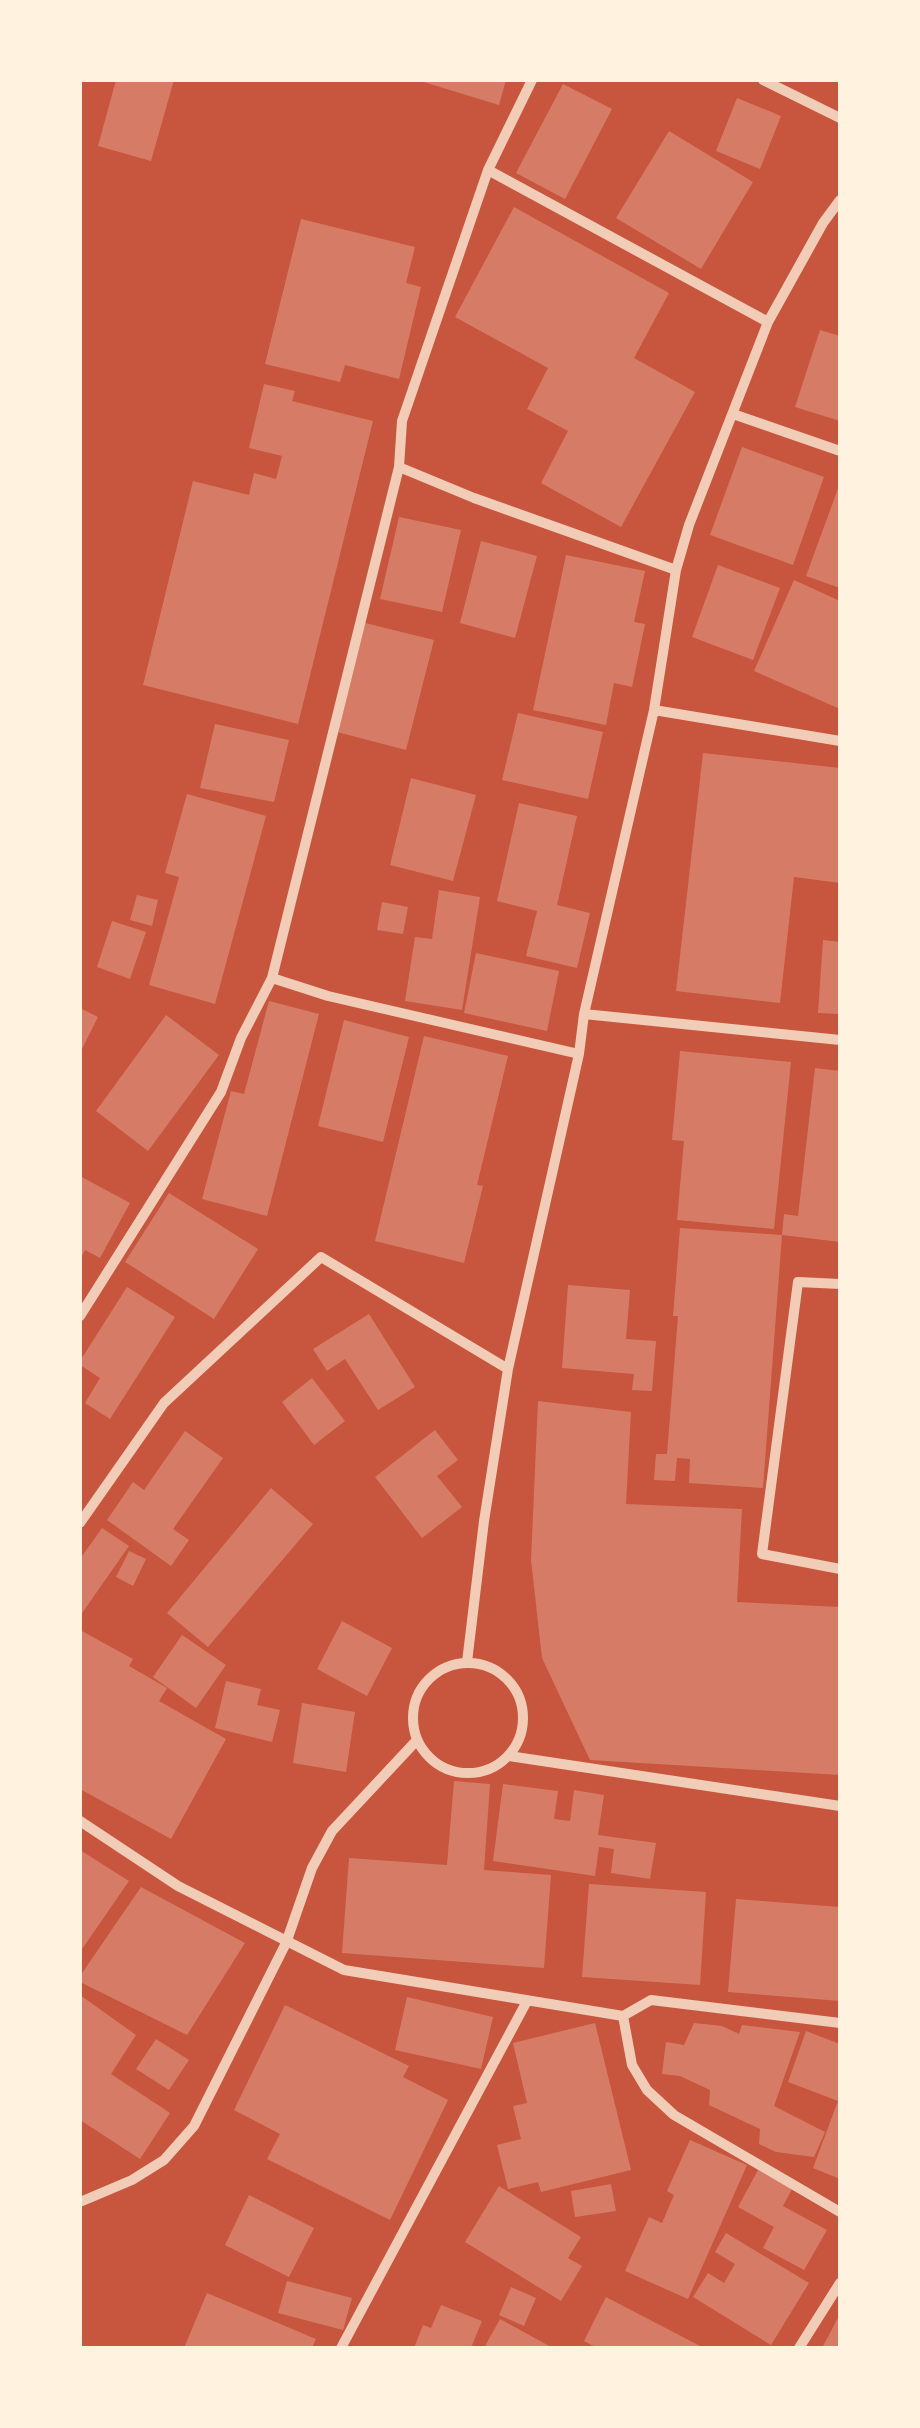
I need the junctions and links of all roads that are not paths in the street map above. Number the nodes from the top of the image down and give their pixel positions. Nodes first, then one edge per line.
1 (532, 80) edge
2 (763, 80) edge
3 (840, 118) edge
4 (488, 170) junction
5 (840, 200) edge
6 (768, 322) junction
7 (733, 414) junction
8 (840, 451) edge
9 (399, 467) junction
10 (676, 570) junction
11 (654, 710) junction
12 (840, 741) edge
13 (272, 978) junction
14 (584, 1014) junction
15 (840, 1040) edge
16 (580, 1054) junction
17 (840, 1284) edge
18 (80, 1316) edge
19 (508, 1369) junction
20 (80, 1523) edge
21 (840, 1569) edge
22 (467, 1662) junction
23 (417, 1740) junction
24 (509, 1756) junction
25 (840, 1806) edge
26 (80, 1820) edge
27 (286, 1943) junction
28 (527, 2002) junction
29 (622, 2016) junction
30 (840, 2023) edge
31 (80, 2202) edge
32 (840, 2212) edge
33 (840, 2283) edge
34 (341, 2348) edge
35 (799, 2348) edge

1 - 4 street
2 - 3 street
4 - 6 street
4 - 9 street
5 - 6 street
6 - 7 street
7 - 8 street
7 - 10 street
9 - 10 street
9 - 13 street
10 - 11 street
11 - 12 street
11 - 14 street
13 - 16 street
13 - 18 street
14 - 15 street
14 - 16 street
16 - 19 street
17 - 21 street
19 - 20 street
19 - 22 street
22 - 23 street
22 - 24 street
23 - 24 street
23 - 27 street
24 - 25 street
26 - 27 street
27 - 28 street
27 - 31 street
28 - 29 street
28 - 34 street
29 - 30 street
29 - 32 street
33 - 35 street

